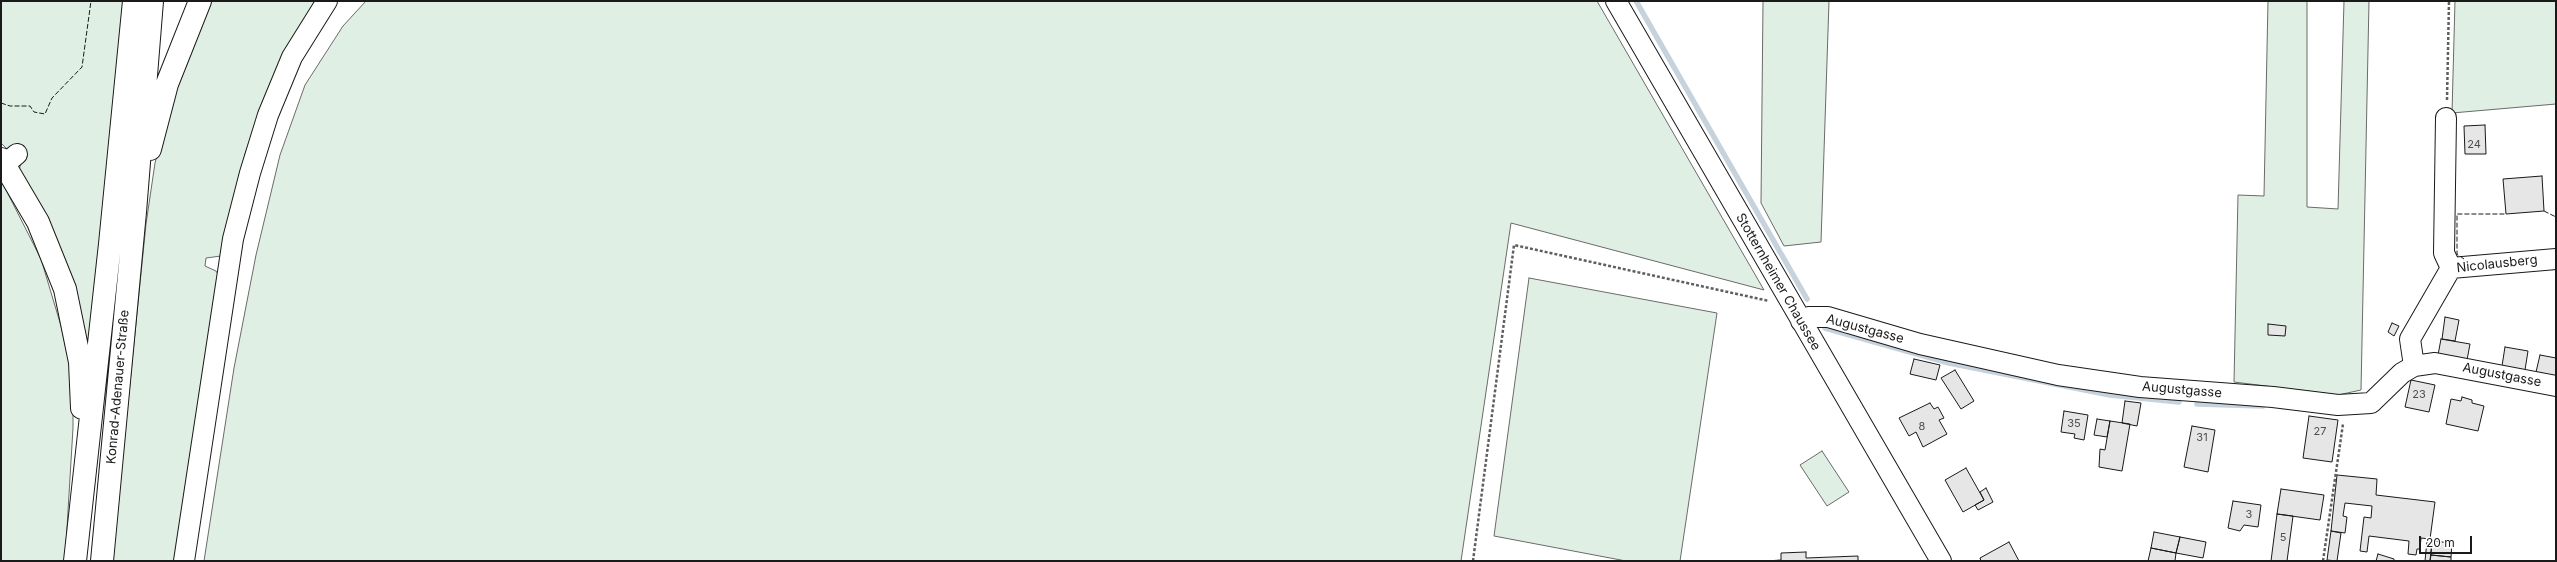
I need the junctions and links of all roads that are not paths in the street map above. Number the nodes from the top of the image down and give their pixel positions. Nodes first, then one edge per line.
1 (134, 1) edge
2 (152, 1) edge
3 (200, 1) edge
4 (327, 1) edge
5 (1616, 1) edge
6 (2446, 118) road end
7 (8, 159) edge
8 (135, 212) junction
9 (2556, 259) edge
10 (2451, 268) junction
11 (1801, 321) junction
12 (2414, 366) junction
13 (2556, 386) edge
14 (84, 465) junction
15 (75, 561) edge
16 (102, 561) edge
17 (184, 561) edge
18 (1941, 561) edge

1 - 14 highway
2 - 8 highway
3 - 8 highway
4 - 17 street
5 - 11 street, Stotternheimer Chaussee
6 - 10 street
7 - 14 highway
8 - 16 highway, Konrad-Adenauer-Straße
9 - 10 street, Nicolausberg
10 - 12 street, Nicolausberg
11 - 12 street, Augustgasse
11 - 18 street, Stotternheimer Chaussee
12 - 13 street, Augustgasse
14 - 15 highway, Konrad-Adenauer-Straße

